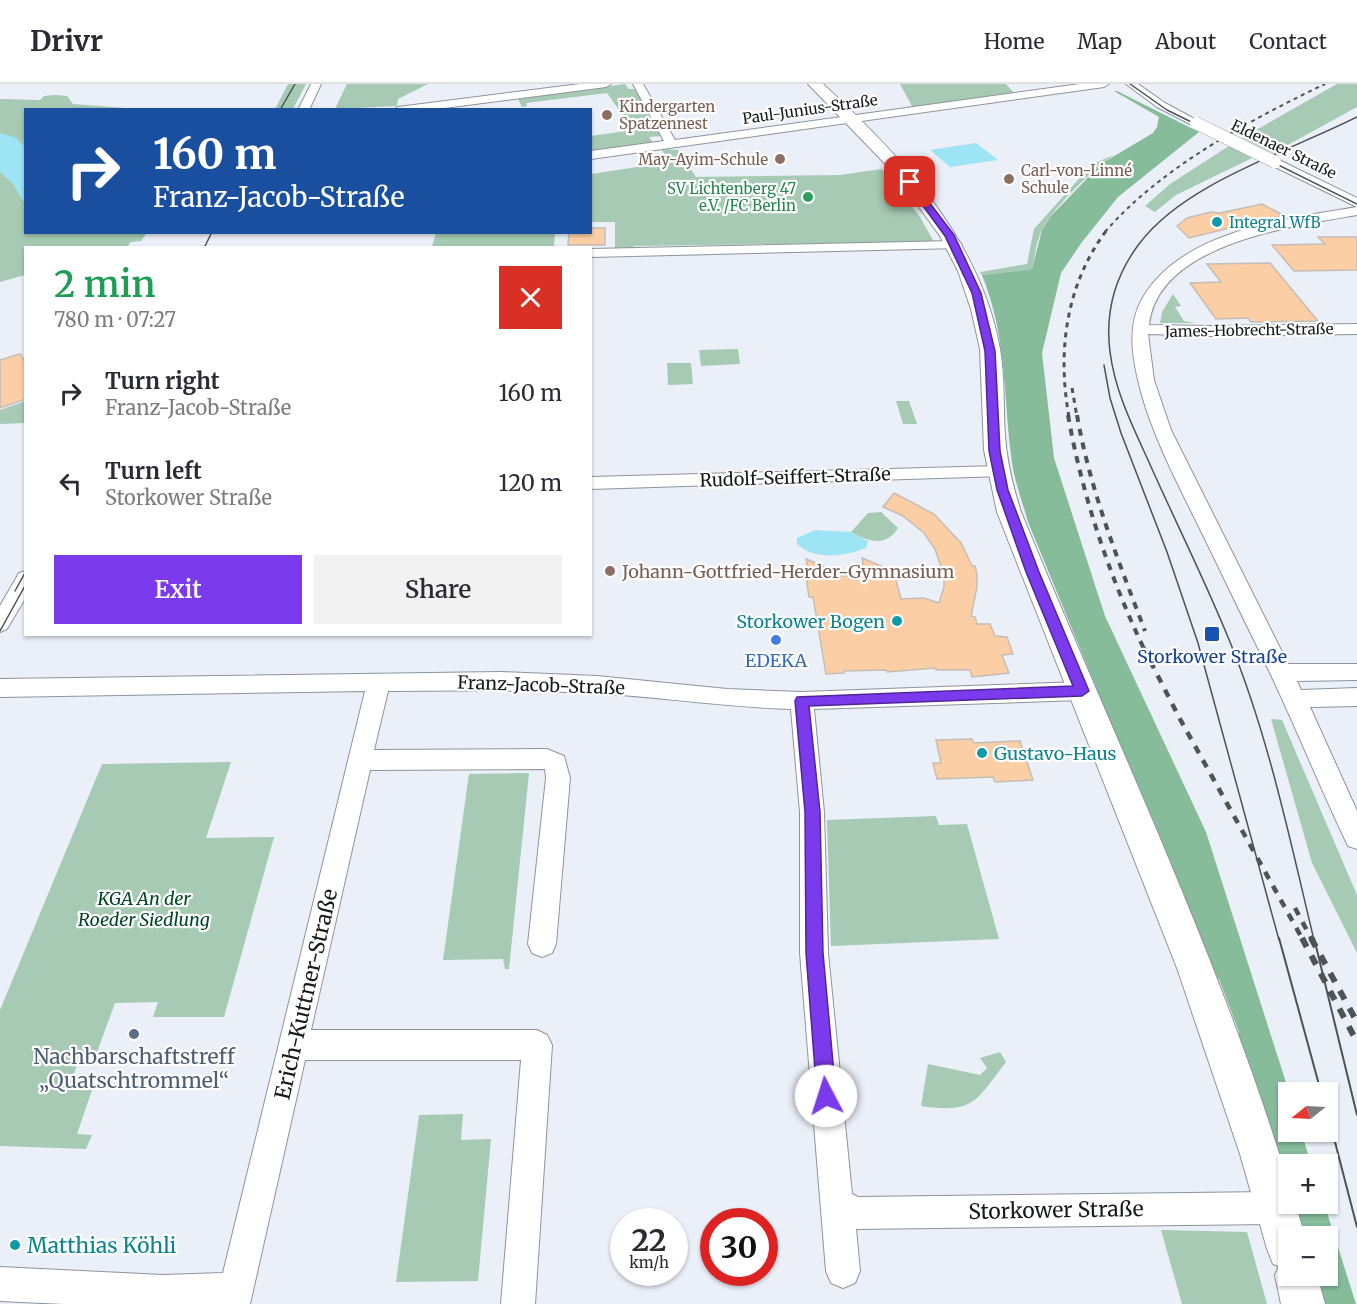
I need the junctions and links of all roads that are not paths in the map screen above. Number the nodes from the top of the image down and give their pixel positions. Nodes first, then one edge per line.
1 (316, 84) edge
2 (606, 84) edge
3 (638, 84) edge
4 (816, 84) edge
5 (1104, 84) edge
6 (1131, 84) edge
7 (510, 96) junction
8 (304, 108) edge
9 (414, 108) edge
10 (516, 108) edge
11 (851, 120) junction
12 (672, 145) junction
13 (592, 155) edge
14 (1357, 203) edge
15 (1357, 211) edge
16 (955, 245) junction
17 (592, 253) edge
18 (1141, 329) junction
19 (1354, 332) edge
20 (998, 472) junction
21 (592, 483) edge
22 (24, 582) edge
23 (0, 624) edge
24 (1357, 672) edge
25 (1281, 674) junction
26 (378, 684) junction
27 (0, 688) edge
28 (1082, 691) junction
29 (1357, 698) edge
30 (1294, 699) junction
31 (802, 701) junction
32 (359, 760) junction
33 (1357, 838) edge
34 (542, 944) dead end
35 (294, 1045) junction
36 (837, 1203) junction
37 (1277, 1208) junction
38 (1282, 1226) edge
39 (843, 1271) dead end
40 (0, 1284) edge
41 (1299, 1286) edge
42 (235, 1297) edge
43 (518, 1304) edge
44 (1303, 1304) edge

1 - 8 street
2 - 7 street
3 - 12 street
4 - 11 main road
5 - 11 street, Paul-Junius-Straße
6 - 14 street, Eldenaer Straße, bridge
7 - 9 street
7 - 10 street
11 - 12 street, Paul-Junius-Straße
11 - 16 main road
12 - 13 street, Paul-Junius-Straße
15 - 18 street
16 - 17 street
16 - 20 main road
18 - 19 street, James-Hobrecht-Straße
18 - 25 street
20 - 21 street, Rudolf-Seiffert-Straße
20 - 28 main road
22 - 23 street
24 - 25 street
25 - 30 street
26 - 27 street, Franz-Jacob-Straße
26 - 31 street, Franz-Jacob-Straße
26 - 32 street, Erich-Kuttner-Straße
28 - 31 street, Franz-Jacob-Straße
28 - 37 main road
29 - 30 street
30 - 33 street
31 - 36 street
32 - 34 street
32 - 35 street, Erich-Kuttner-Straße
35 - 42 street, Erich-Kuttner-Straße
35 - 43 street
36 - 37 street, Storkower Straße
36 - 39 street
37 - 38 main road
40 - 42 street
41 - 44 main road

